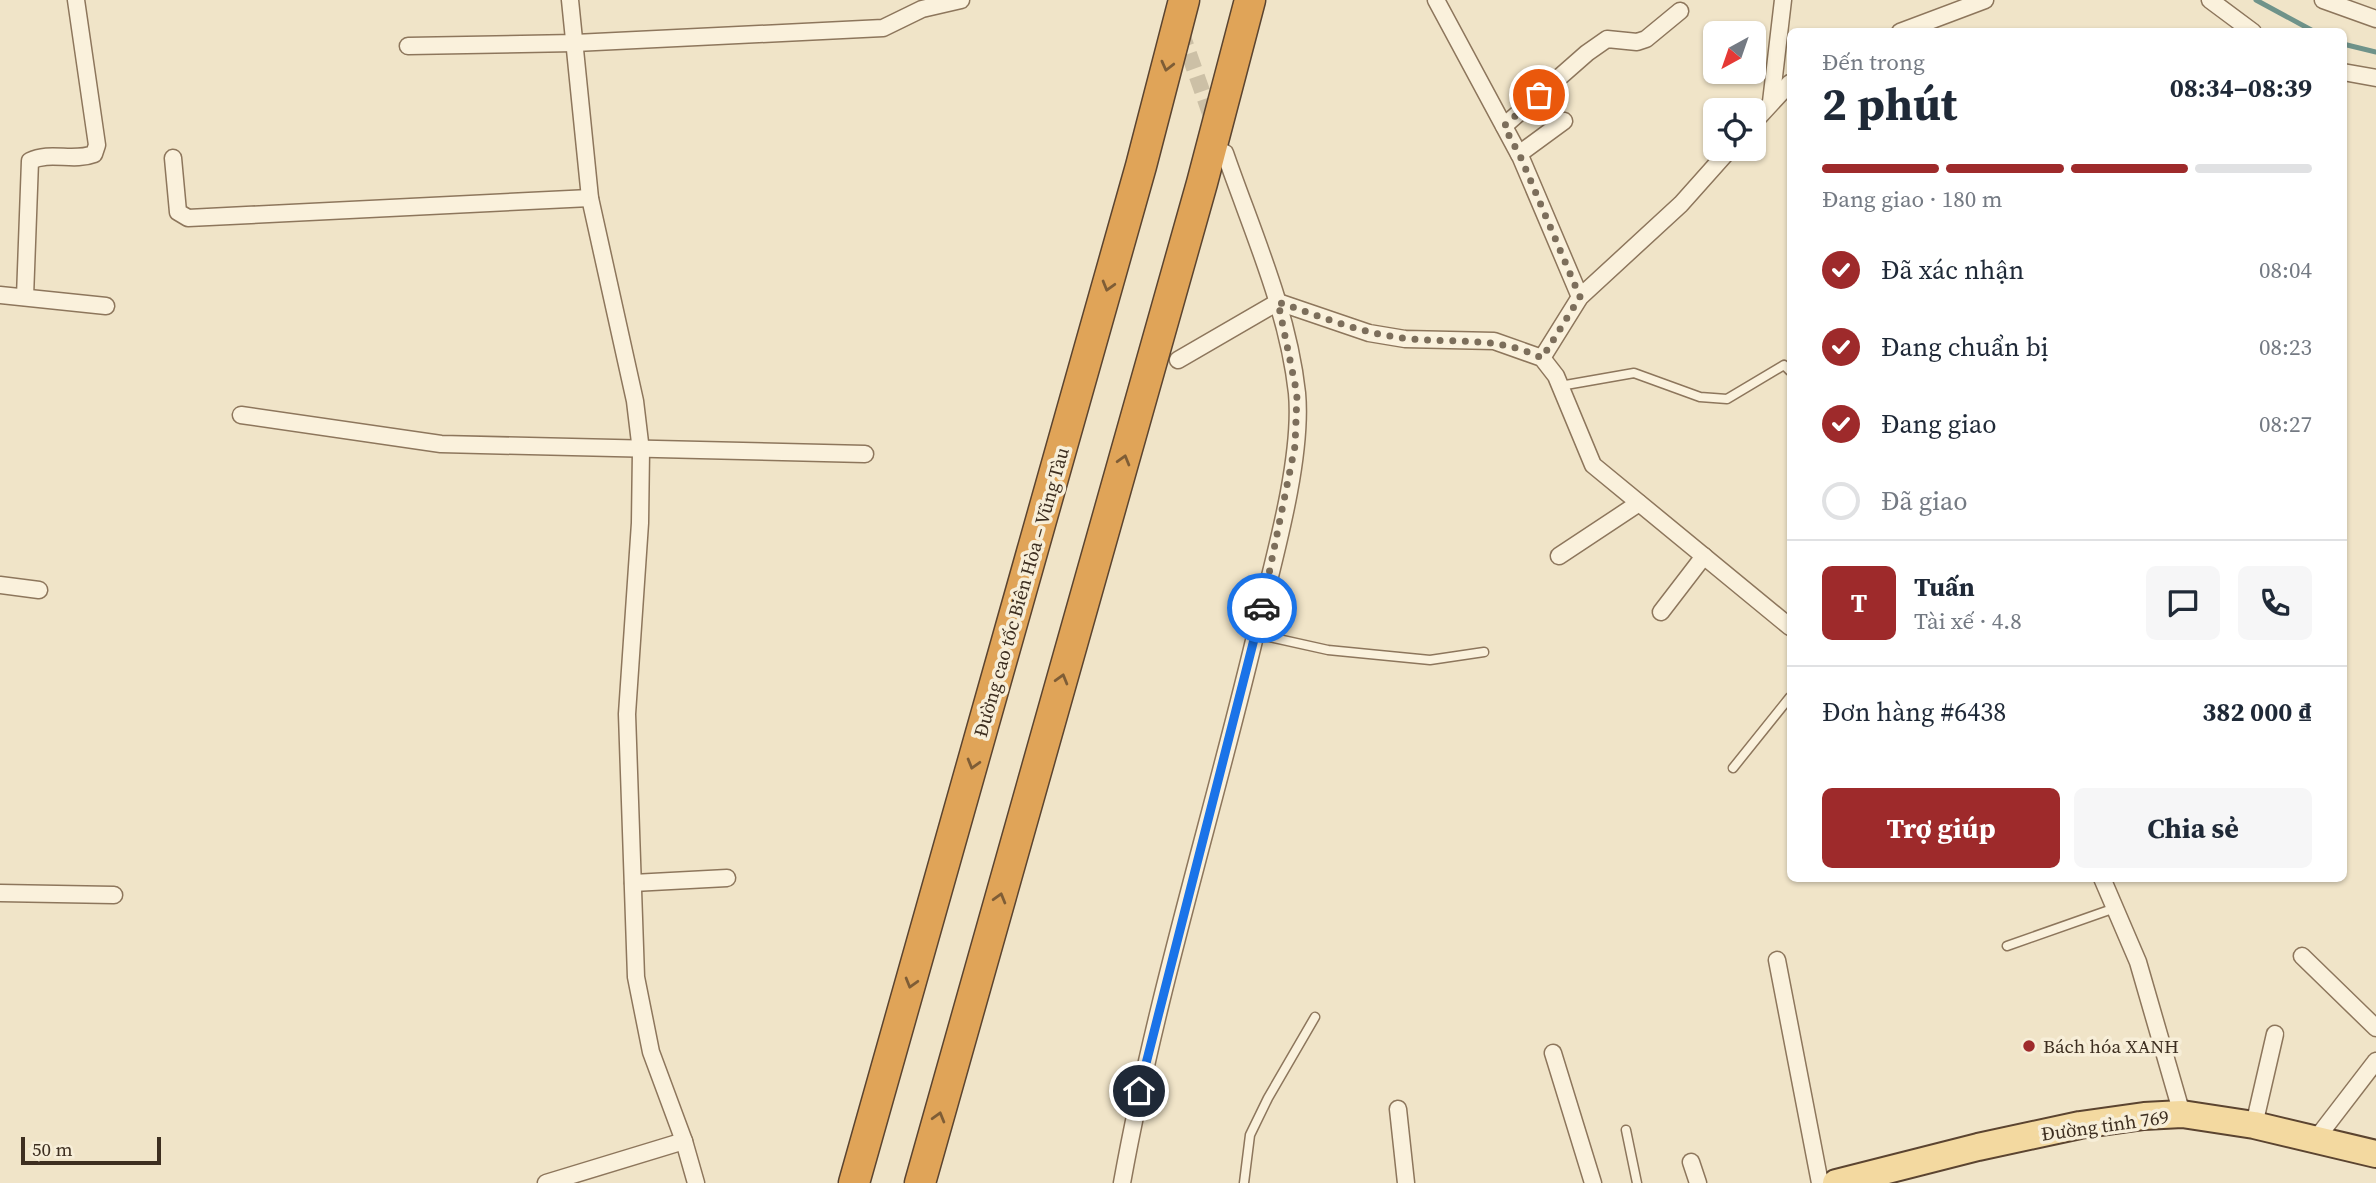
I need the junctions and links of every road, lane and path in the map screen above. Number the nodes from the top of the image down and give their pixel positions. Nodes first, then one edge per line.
1 (76, 0) edge
2 (570, 0) edge
3 (961, 0) edge
4 (1184, 0) edge
5 (1250, 0) edge
6 (1436, 0) edge
7 (1783, 0) edge
8 (1985, 0) edge
9 (2210, 0) edge
10 (2323, 0) edge
11 (2345, 4) edge
12 (1680, 11) dead end
13 (2376, 19) edge
14 (1911, 28) edge
15 (2248, 28) edge
16 (575, 43) junction
17 (408, 46) dead end
18 (2347, 73) edge
19 (2376, 78) edge
20 (1787, 86) edge
21 (1771, 102) junction
22 (1766, 108) edge
23 (1564, 121) dead end
24 (1504, 126) junction
25 (1225, 153) dead end
26 (1519, 154) junction
27 (173, 158) dead end
28 (1719, 161) edge
29 (590, 198) junction
30 (0, 295) edge
31 (25, 297) junction
32 (1580, 297) junction
33 (1278, 302) junction
34 (106, 306) dead end
35 (1542, 358) junction
36 (1178, 360) dead end
37 (1787, 368) edge
38 (1560, 386) junction
39 (241, 415) dead end
40 (641, 451) junction
41 (865, 454) dead end
42 (1639, 503) junction
43 (1559, 556) dead end
44 (1704, 556) junction
45 (0, 585) edge
46 (39, 590) dead end
47 (1661, 612) dead end
48 (1787, 625) edge
49 (1256, 634) junction
50 (1484, 652) dead end
51 (1787, 701) edge
52 (1733, 768) dead end
53 (727, 878) dead end
54 (2104, 882) edge
55 (633, 883) junction
56 (0, 893) edge
57 (114, 895) dead end
58 (2115, 908) junction
59 (2007, 946) dead end
60 (2302, 956) dead end
61 (1777, 960) dead end
62 (1315, 1017) dead end
63 (2376, 1028) edge
64 (2275, 1034) dead end
65 (1553, 1053) dead end
66 (2376, 1061) edge
67 (1398, 1110) dead end
68 (2182, 1114) junction
69 (2254, 1125) junction
70 (1626, 1130) dead end
71 (2316, 1139) junction
72 (684, 1141) junction
73 (2376, 1154) edge
74 (1691, 1162) dead end
75 (546, 1183) edge
76 (696, 1183) edge
77 (854, 1183) edge
78 (920, 1183) edge
79 (1122, 1183) edge
80 (1244, 1183) edge
81 (1406, 1183) edge
82 (1592, 1183) edge
83 (1637, 1183) edge
84 (1698, 1183) edge
85 (1820, 1183) edge
86 (1836, 1183) edge

1 - 31 street
2 - 16 street
3 - 16 street
4 -> 77 highway, Đường cao tốc Biên Hòa – Vũng Tàu
78 -> 5 highway
6 - 24 street
7 - 21 street
8 - 14 street
9 - 15 street
10 - 11 street
11 - 13 street
12 - 24 street
16 - 17 street
16 - 29 street
18 - 19 street
20 - 21 street
21 - 22 street
23 - 26 street
24 - 26 street
25 - 33 street
26 - 32 street
27 - 29 street
28 - 32 street
29 - 40 street
30 - 31 street
31 - 34 street
32 - 35 street
33 - 35 street
33 - 36 street
33 - 49 street
35 - 38 street
37 - 38 lane
38 - 42 street
39 - 40 street
40 - 41 street
40 - 55 street
42 - 43 street
42 - 44 street
44 - 47 street
44 - 48 street
45 - 46 street
49 - 50 lane
49 - 79 street
51 - 52 lane
53 - 55 street
54 - 58 street
55 - 72 street
56 - 57 street
58 - 59 lane
58 - 68 street
60 - 63 street
61 - 85 street
62 - 80 lane
64 - 69 street
65 - 82 street
66 - 71 street
67 - 81 street
68 - 69 main road, Đường tỉnh 769
68 - 86 main road, Đường tỉnh 769
69 - 71 main road, Đường tỉnh 769
70 - 83 lane
71 - 73 main road, Đường tỉnh 769
72 - 75 street
72 - 76 street
74 - 84 street

